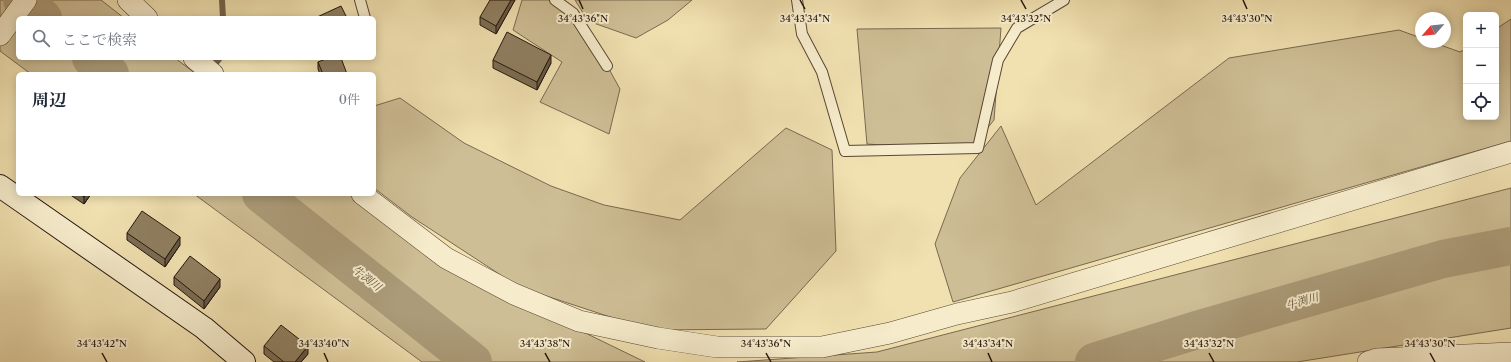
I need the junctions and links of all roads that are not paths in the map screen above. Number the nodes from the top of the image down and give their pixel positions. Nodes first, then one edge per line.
1 (26, 0) edge
2 (128, 0) edge
3 (360, 0) edge
4 (555, 0) edge
5 (797, 0) edge
6 (1064, 0) edge
7 (145, 16) edge
8 (364, 16) edge
9 (0, 35) edge
10 (196, 60) edge
11 (607, 66) dead end
12 (211, 72) edge
13 (1511, 152) edge
14 (0, 186) edge
15 (365, 196) edge
16 (1511, 353) edge
17 (244, 362) edge
18 (1368, 362) edge

1 - 9 street
2 - 7 street
3 - 8 lane
4 - 11 lane
5 - 6 lane
10 - 12 street
13 - 15 street
14 - 17 street
16 - 18 street

